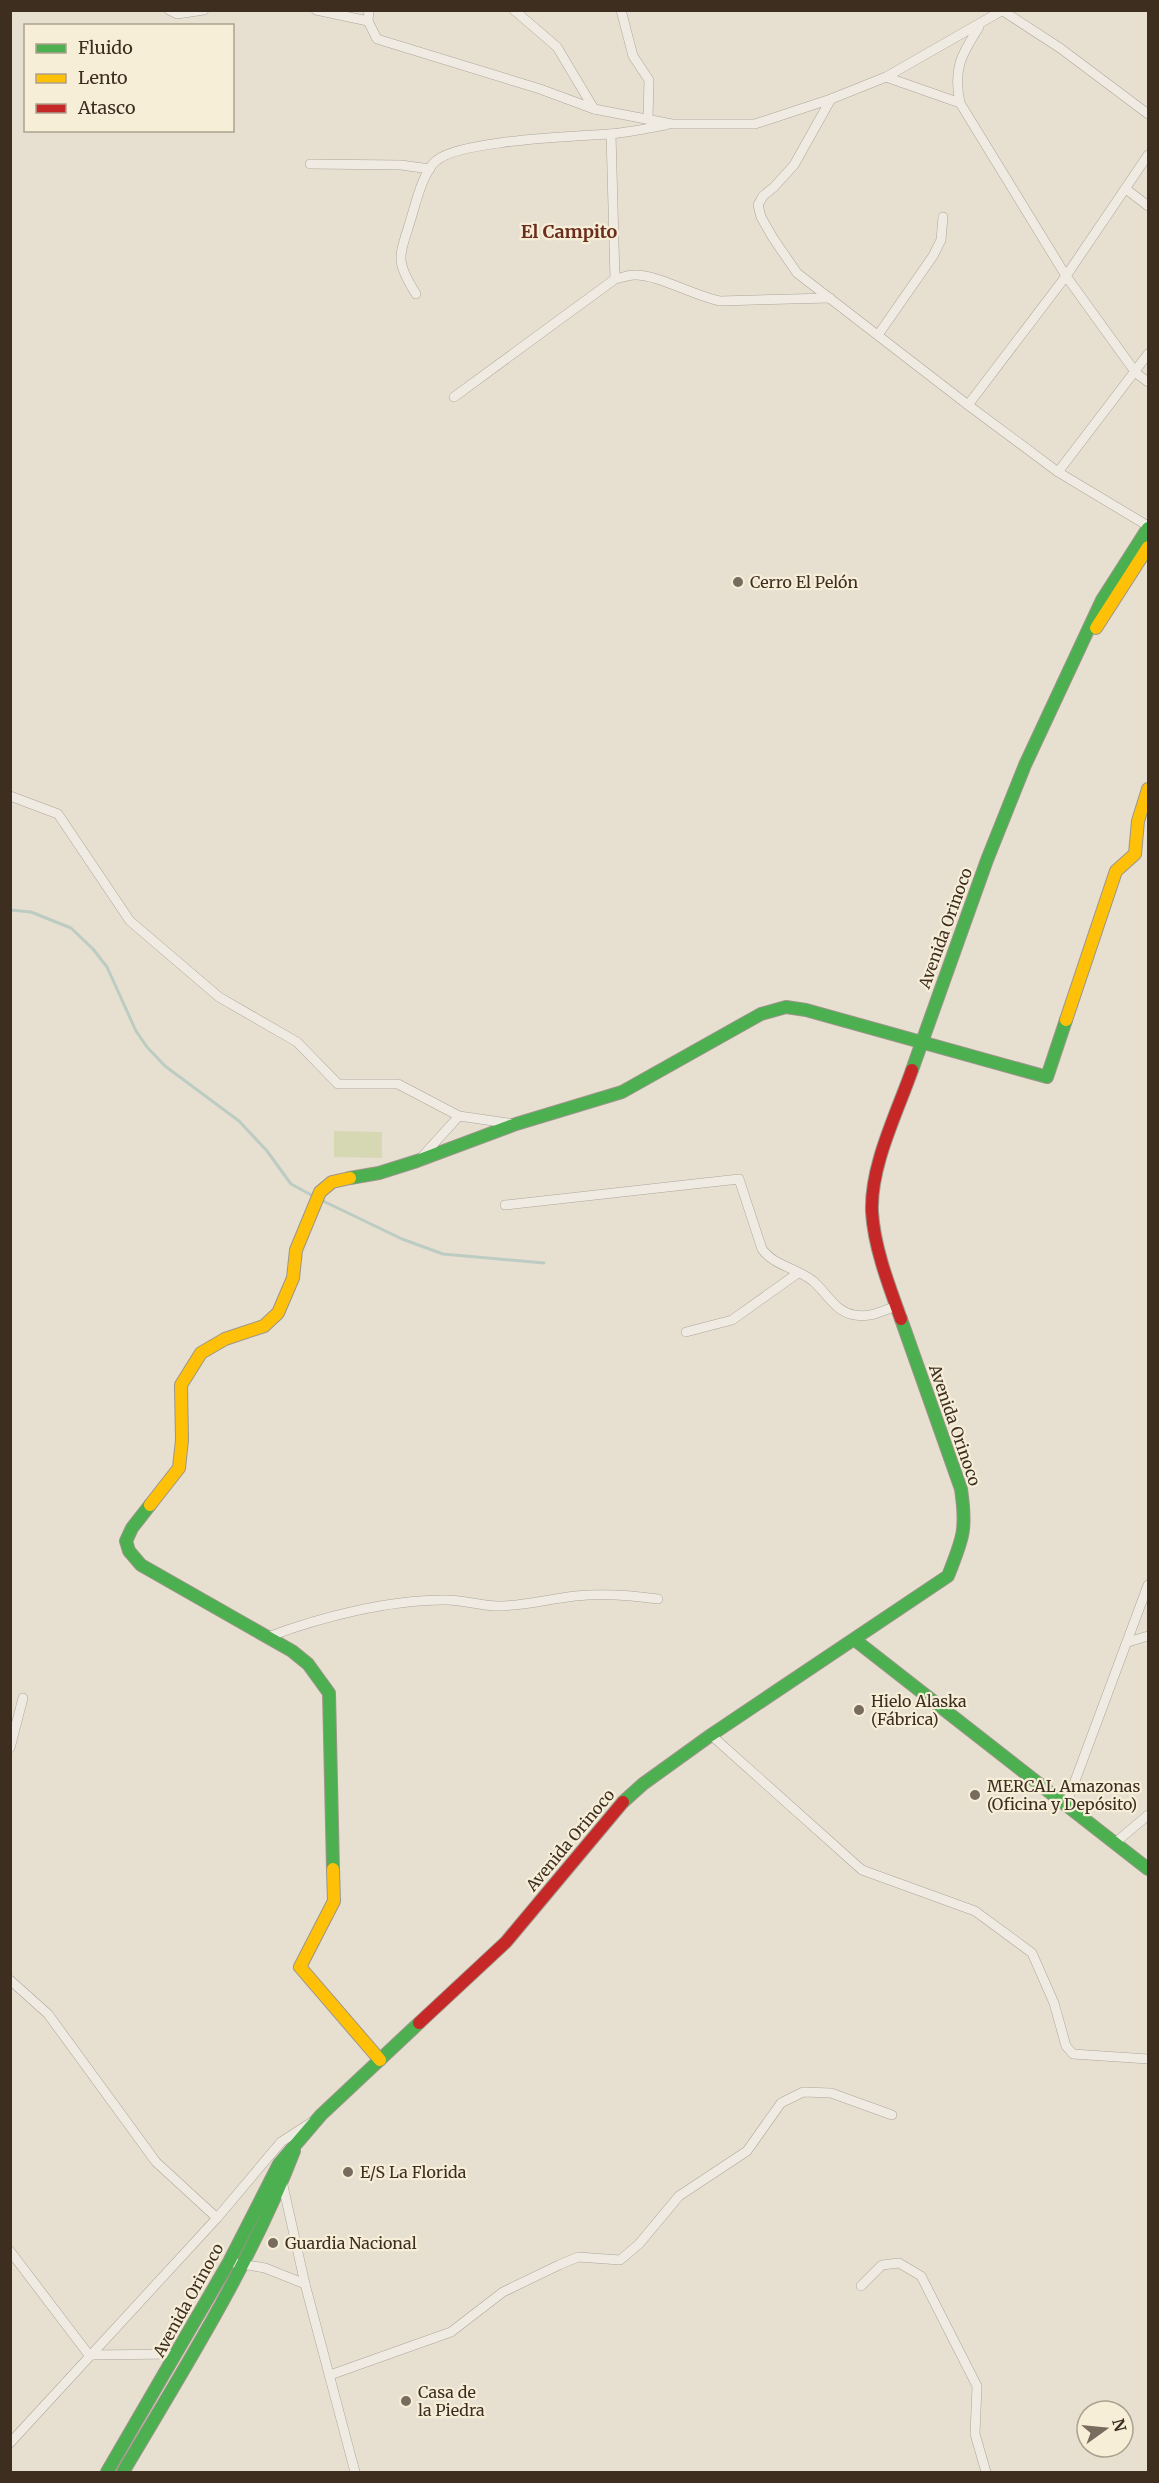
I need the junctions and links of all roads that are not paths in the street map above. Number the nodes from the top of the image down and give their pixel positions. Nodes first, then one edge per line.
1 (169, 10) edge
2 (204, 10) edge
3 (316, 10) edge
4 (369, 10) edge
5 (514, 10) edge
6 (621, 10) edge
7 (1003, 11) edge
8 (368, 21) junction
9 (980, 25) junction
10 (886, 77) junction
11 (831, 99) junction
12 (960, 103) junction
13 (594, 109) junction
14 (1149, 114) edge
15 (648, 119) junction
16 (672, 124) junction
17 (611, 134) junction
18 (1149, 155) edge
19 (310, 164) dead end
20 (430, 169) junction
21 (1126, 189) junction
22 (1149, 206) edge
23 (943, 217) dead end
24 (1066, 276) junction
25 (615, 279) junction
26 (416, 294) dead end
27 (830, 298) junction
28 (878, 335) junction
29 (1149, 354) edge
30 (1136, 373) junction
31 (1149, 382) edge
32 (454, 397) dead end
33 (968, 405) junction
34 (1058, 472) junction
35 (1149, 527) edge
36 (1149, 547) edge
37 (1069, 672) junction
38 (1149, 789) edge
39 (10, 796) edge
40 (922, 1042) junction
41 (459, 1116) junction
42 (516, 1124) junction
43 (417, 1161) junction
44 (505, 1205) dead end
45 (798, 1273) junction
46 (896, 1306) junction
47 (686, 1332) dead end
48 (1149, 1585) edge
49 (658, 1599) dead end
50 (1149, 1636) edge
51 (268, 1637) junction
52 (855, 1640) junction
53 (1128, 1642) junction
54 (23, 1698) dead end
55 (711, 1735) junction
56 (10, 1748) edge
57 (1066, 1805) junction
58 (1149, 1815) edge
59 (1115, 1843) junction
60 (1149, 1869) edge
61 (10, 1980) edge
62 (1149, 2059) edge
63 (380, 2060) junction
64 (321, 2115) junction
65 (892, 2115) dead end
66 (296, 2143) junction
67 (279, 2164) junction
68 (283, 2183) junction
69 (217, 2218) junction
70 (10, 2252) edge
71 (229, 2262) junction
72 (244, 2264) junction
73 (305, 2284) junction
74 (861, 2286) dead end
75 (177, 2354) junction
76 (89, 2355) junction
77 (330, 2375) junction
78 (10, 2443) edge
79 (106, 2472) edge
80 (123, 2472) edge
81 (355, 2472) edge
82 (986, 2472) edge

1 - 2 street
3 - 8 street
4 - 8 street
5 - 13 street
6 - 15 street
7 - 9 street
7 - 14 street
8 - 13 street
9 - 10 street
9 - 12 street
10 - 11 street
10 - 12 street
11 - 16 street
11 - 27 street
12 - 24 street
13 - 15 street
15 - 16 street
16 - 17 street
17 - 20 street
17 - 25 street
18 - 21 street
19 - 20 street
20 - 26 street
21 - 22 street
21 - 24 street
23 - 28 street
24 - 30 street
24 - 33 street
25 - 27 street
25 - 32 street
27 - 28 street
28 - 33 street
29 - 30 street
30 - 31 street
30 - 34 street
33 - 34 street
34 - 35 street
35 - 37 street, Avenida Orinoco
36 - 37 street, Avenida Orinoco
37 - 40 street, Avenida Orinoco
38 - 40 street
39 - 41 street
40 - 42 street
40 - 46 street, Avenida Orinoco
41 - 42 street
41 - 43 street
42 - 43 street
43 - 51 street
44 - 45 street
45 - 46 street
45 - 47 street
46 - 52 street, Avenida Orinoco
48 - 53 street
49 - 51 street
50 - 53 street
51 - 63 street
52 - 55 street, Avenida Orinoco
52 - 57 street
53 - 57 street
54 - 56 street
55 - 62 street
55 - 63 street, Avenida Orinoco
57 - 59 street
58 - 59 street
59 - 60 street
61 - 69 street
63 - 64 street, Avenida Orinoco
64 - 66 street, Avenida Orinoco
64 - 69 street
65 - 77 street
66 - 67 street, Avenida Orinoco
66 - 68 street, Avenida Orinoco
67 - 68 street
67 - 71 street, Avenida Orinoco
68 - 72 street, Avenida Orinoco
68 - 73 street
69 - 76 street
70 - 76 street
71 - 72 street
71 - 75 street, Avenida Orinoco
72 - 73 street
72 - 80 street, Avenida Orinoco
73 - 77 street
74 - 82 street
75 - 76 street
75 - 79 street, Avenida Orinoco
76 - 78 street
77 - 81 street

